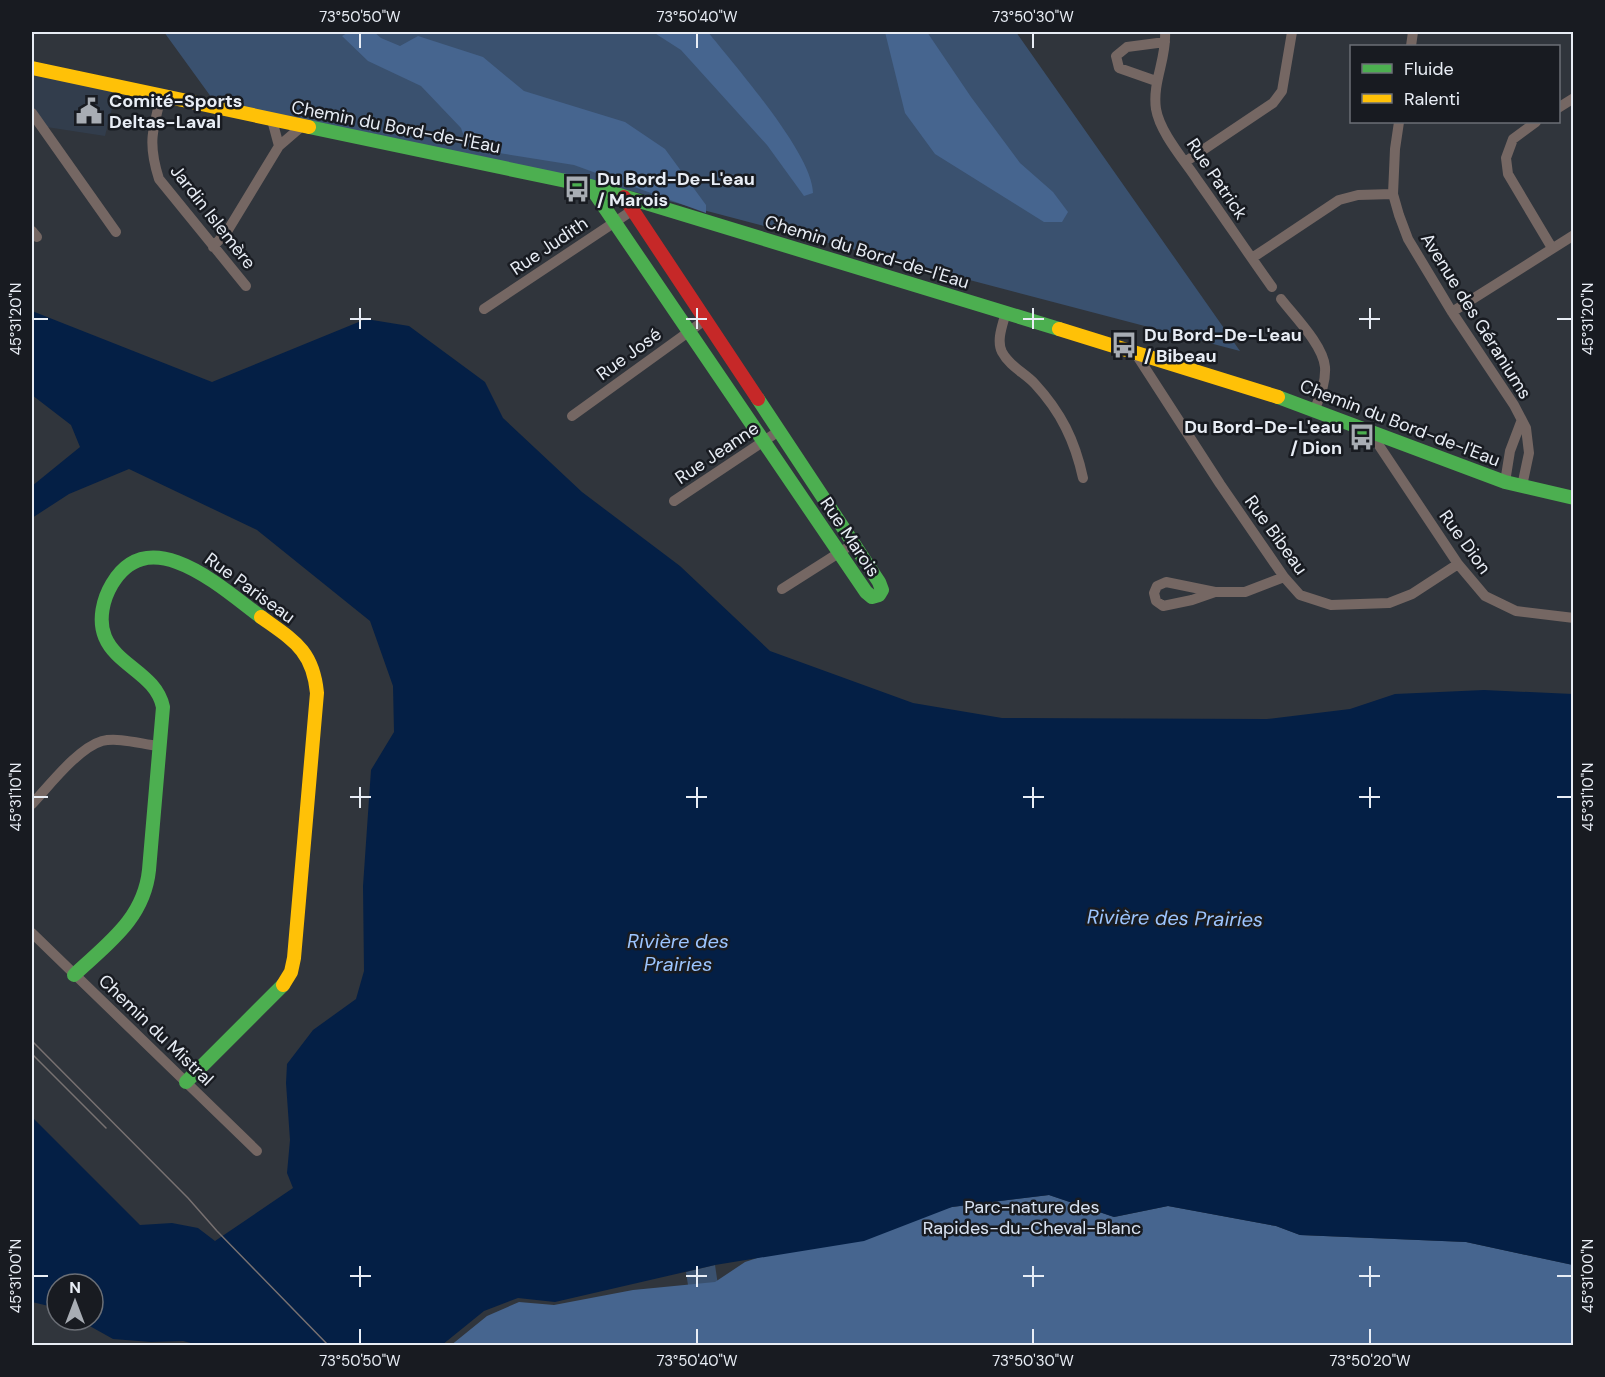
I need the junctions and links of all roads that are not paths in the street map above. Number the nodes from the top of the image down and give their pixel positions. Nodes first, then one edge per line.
1 (1292, 32) edge
2 (1165, 37) edge
3 (32, 68) edge
4 (1156, 81) junction
5 (161, 97) junction
6 (1574, 98) edge
7 (1560, 107) edge
8 (32, 113) edge
9 (272, 120) junction
10 (1399, 123) edge
11 (1535, 123) edge
12 (301, 127) junction
13 (279, 146) junction
14 (1185, 162) junction
15 (590, 186) junction
16 (1393, 194) junction
17 (624, 197) junction
18 (633, 210) junction
19 (614, 222) junction
20 (116, 232) dead end
21 (1574, 235) edge
22 (213, 248) junction
23 (1552, 248) junction
24 (1252, 258) junction
25 (246, 286) dead end
26 (1272, 287) dead end
27 (1281, 299) dead end
28 (484, 309) dead end
29 (1006, 312) junction
30 (1452, 312) junction
31 (705, 320) junction
32 (689, 332) junction
33 (1134, 351) junction
34 (1315, 410) junction
35 (572, 416) dead end
36 (1521, 422) junction
37 (1369, 430) junction
38 (779, 431) junction
39 (764, 442) junction
40 (1083, 477) dead end
41 (1505, 482) junction
42 (1522, 486) junction
43 (1574, 498) edge
44 (674, 501) dead end
45 (854, 543) junction
46 (839, 553) junction
47 (1458, 564) junction
48 (1284, 577) junction
49 (782, 589) dead end
50 (1215, 592) junction
51 (1574, 618) edge
52 (158, 746) junction
53 (32, 804) edge
54 (32, 933) edge
55 (74, 975) junction
56 (186, 1082) junction
57 (257, 1151) dead end

1 - 14 street
2 - 4 street, Rue Patrick
2 - 4 street, Rue Patrick
3 - 5 street, Chemin du Bord-de-l'Eau
4 - 14 street, Rue Patrick
5 - 9 street, Chemin du Bord-de-l'Eau
5 - 22 street, Jardin Islemère
6 - 7 street
8 - 20 street
9 - 12 street, Chemin du Bord-de-l'Eau
9 - 13 street
10 - 16 street, Avenue des Géraniums
11 - 23 street
12 - 13 street
12 - 15 street, Chemin du Bord-de-l'Eau
13 - 22 street
14 - 24 street, Rue Patrick
15 - 17 street, Chemin du Bord-de-l'Eau
15 - 19 street, Rue Marois
16 - 24 street
16 - 30 street, Avenue des Géraniums
17 - 18 street, Rue Marois
17 - 29 street, Chemin du Bord-de-l'Eau
18 - 19 street, Rue Judith
18 - 31 street, Rue Marois
19 - 28 street, Rue Judith
19 - 32 street, Rue Marois
21 - 23 street
22 - 25 street, Jardin Islemère
23 - 30 street
24 - 26 street, Rue Patrick
27 - 34 street
29 - 33 street, Chemin du Bord-de-l'Eau
29 - 40 street
30 - 36 street, Avenue des Géraniums
31 - 32 street, Rue José
31 - 38 street, Rue Marois
32 - 35 street, Rue José
32 - 39 street, Rue Marois
33 - 34 street, Chemin du Bord-de-l'Eau
33 - 48 street, Rue Bibeau
34 - 37 street, Chemin du Bord-de-l'Eau
36 - 41 street, Avenue des Géraniums
36 - 42 street, Avenue des Géraniums
37 - 41 street, Chemin du Bord-de-l'Eau
37 - 47 street, Rue Dion
38 - 39 street, Rue Jeanne
38 - 45 street, Rue Marois
39 - 44 street, Rue Jeanne
39 - 46 street, Rue Marois
41 - 42 street, Chemin du Bord-de-l'Eau
42 - 43 street, Chemin du Bord-de-l'Eau
45 - 46 street
45 - 46 street, Rue Marois
46 - 49 street
47 - 48 street, Rue Bibeau
47 - 51 street, Rue Dion
48 - 50 street
50 - 50 street
52 - 53 street
52 - 55 street, Rue Pariseau
52 - 56 street, Rue Pariseau
54 - 55 street, Chemin du Mistral
55 - 56 street, Chemin du Mistral
56 - 57 street, Chemin du Mistral

